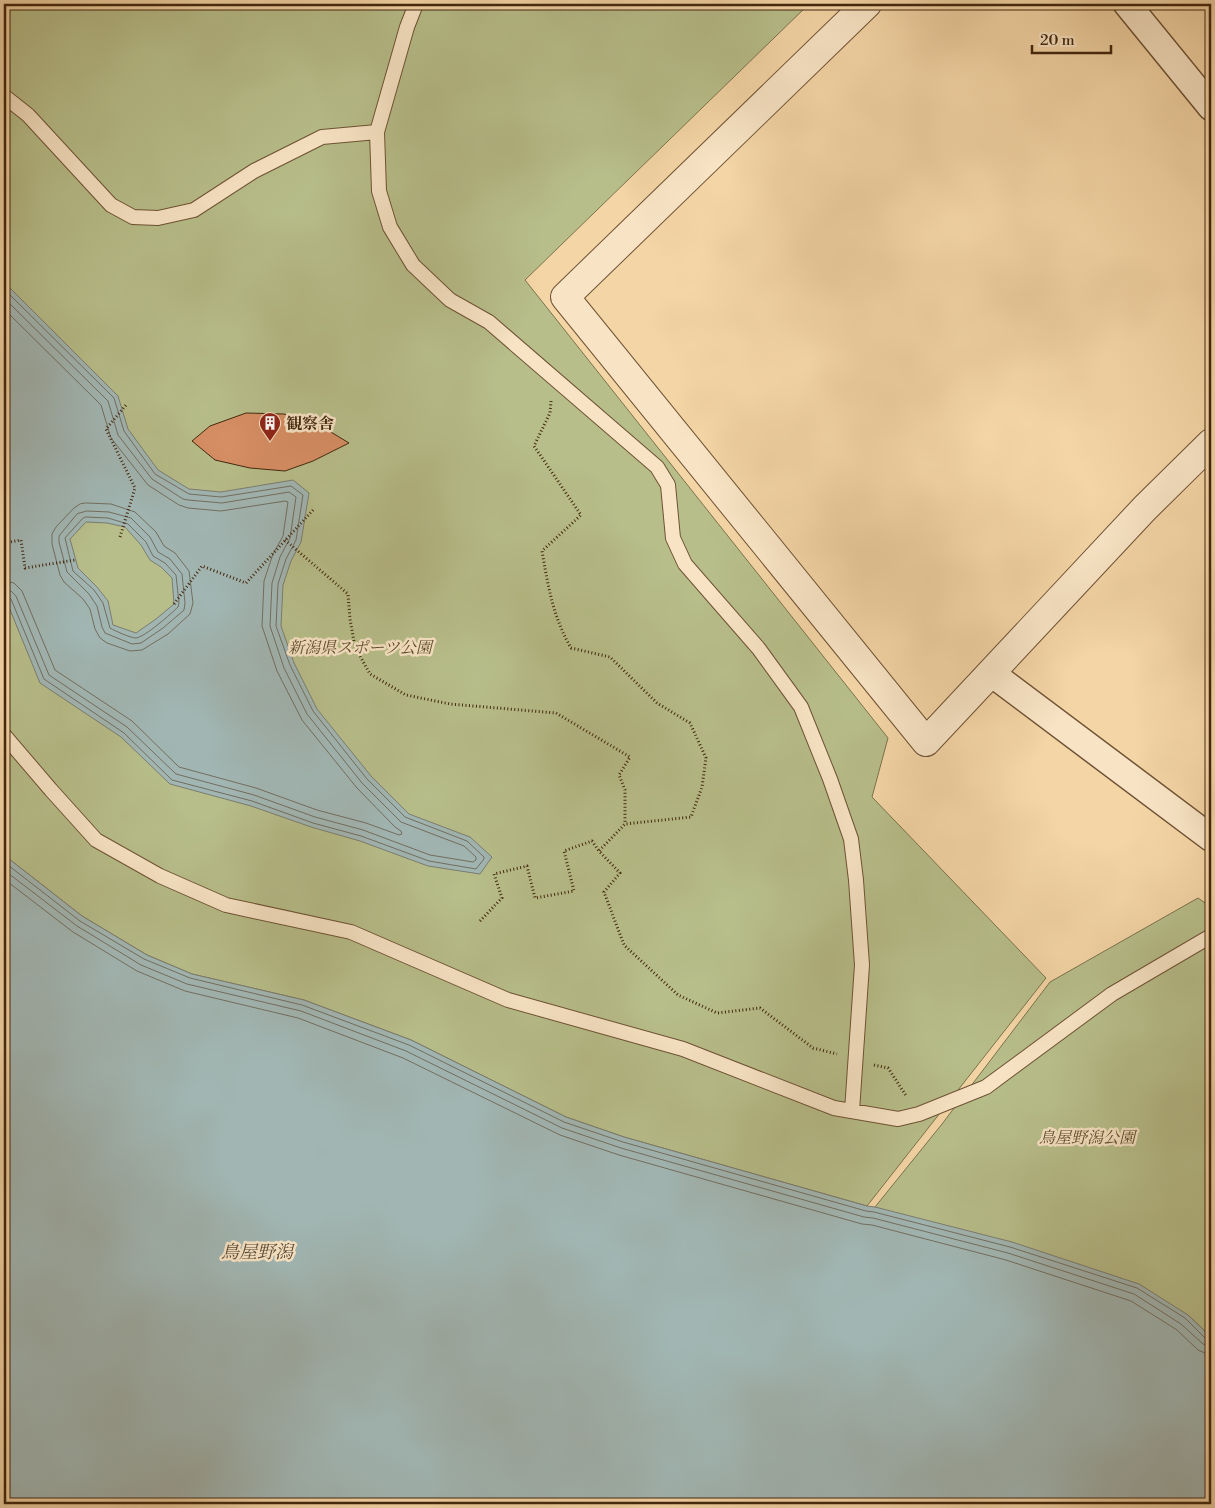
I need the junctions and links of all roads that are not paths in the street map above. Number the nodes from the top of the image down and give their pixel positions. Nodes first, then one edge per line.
1 (416, 4) edge
2 (868, 4) edge
3 (1127, 4) edge
4 (4, 96) edge
5 (1211, 107) edge
6 (377, 132) junction
7 (1211, 443) edge
8 (991, 673) junction
9 (4, 735) edge
10 (1211, 838) edge
11 (1211, 936) edge
12 (852, 1111) junction

1 - 6 lane
2 - 8 street
3 - 5 street
4 - 6 lane
6 - 12 lane
7 - 8 street
8 - 10 street
9 - 12 lane
11 - 12 lane

